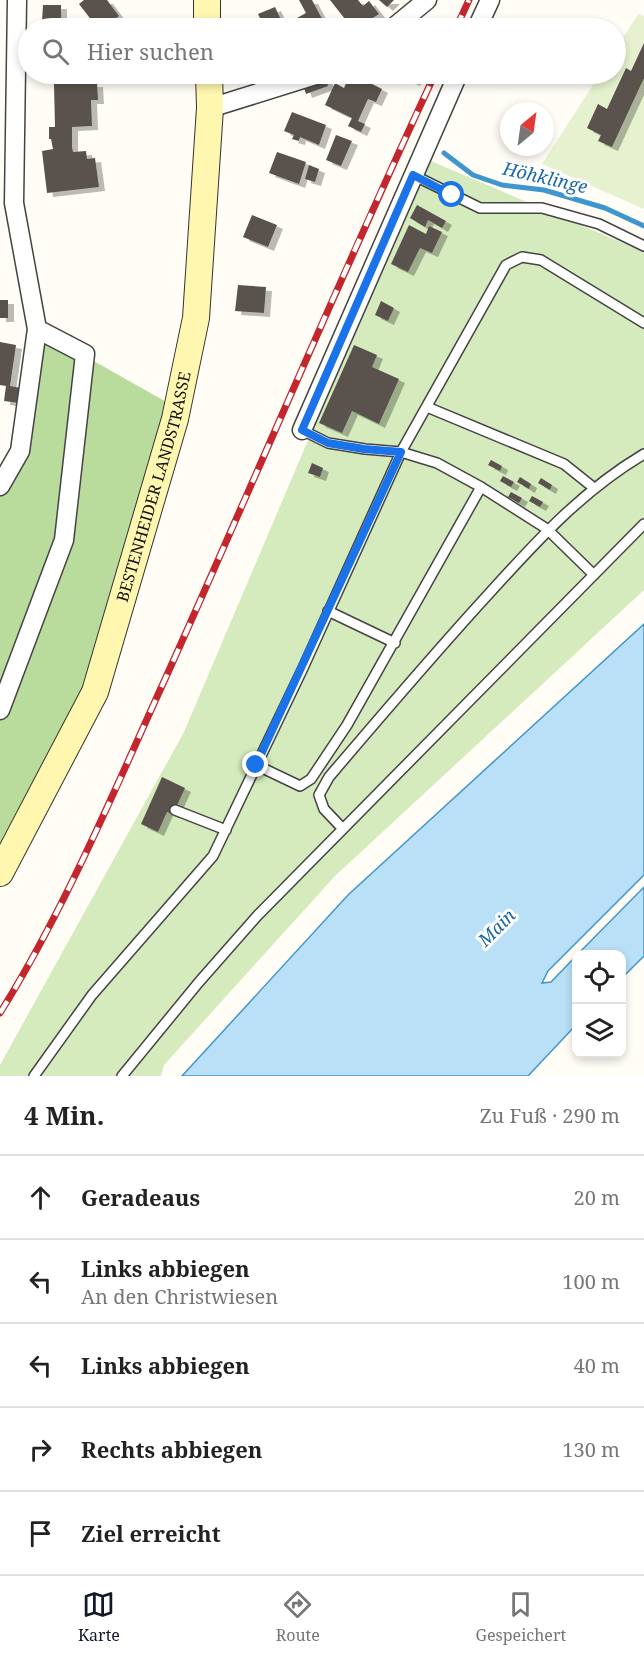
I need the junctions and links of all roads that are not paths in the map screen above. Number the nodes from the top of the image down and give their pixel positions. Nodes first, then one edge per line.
1 (17, 0) edge
2 (207, 0) edge
3 (427, 0) edge
4 (490, 0) edge
5 (207, 18) edge
6 (405, 18) edge
7 (482, 18) edge
8 (209, 84) edge
9 (288, 84) edge
10 (454, 84) edge
11 (210, 108) junction
12 (413, 175) junction
13 (644, 246) edge
14 (644, 324) edge
15 (37, 329) junction
16 (427, 407) junction
17 (302, 430) joint
18 (401, 452) junction
19 (644, 454) edge
20 (0, 486) edge
21 (481, 487) junction
22 (594, 488) junction
23 (644, 524) edge
24 (547, 529) junction
25 (594, 575) junction
26 (328, 611) junction
27 (395, 643) junction
28 (0, 710) edge
29 (256, 765) junction
30 (175, 810) dead end
31 (343, 829) junction
32 (226, 830) junction
33 (0, 873) edge
34 (34, 1076) edge
35 (122, 1076) edge

1 - 15 street
2 - 5 main road
3 - 6 street
4 - 7 street
8 - 11 main road, BESTENHEIDER LANDSTRASSE
9 - 11 street
10 - 12 street
11 - 33 main road, BESTENHEIDER LANDSTRASSE
12 - 13 lane
12 - 17 street
14 - 16 lane
15 - 20 street
15 - 28 street
16 - 18 lane
16 - 22 lane
17 - 18 lane
18 - 21 lane
18 - 26 lane
19 - 22 lane
21 - 24 lane
21 - 27 lane
22 - 24 lane
23 - 25 lane
24 - 25 lane
24 - 31 lane
25 - 31 lane
26 - 27 lane
26 - 29 lane
27 - 29 lane
29 - 32 lane
30 - 32 lane
31 - 35 lane
32 - 34 lane

